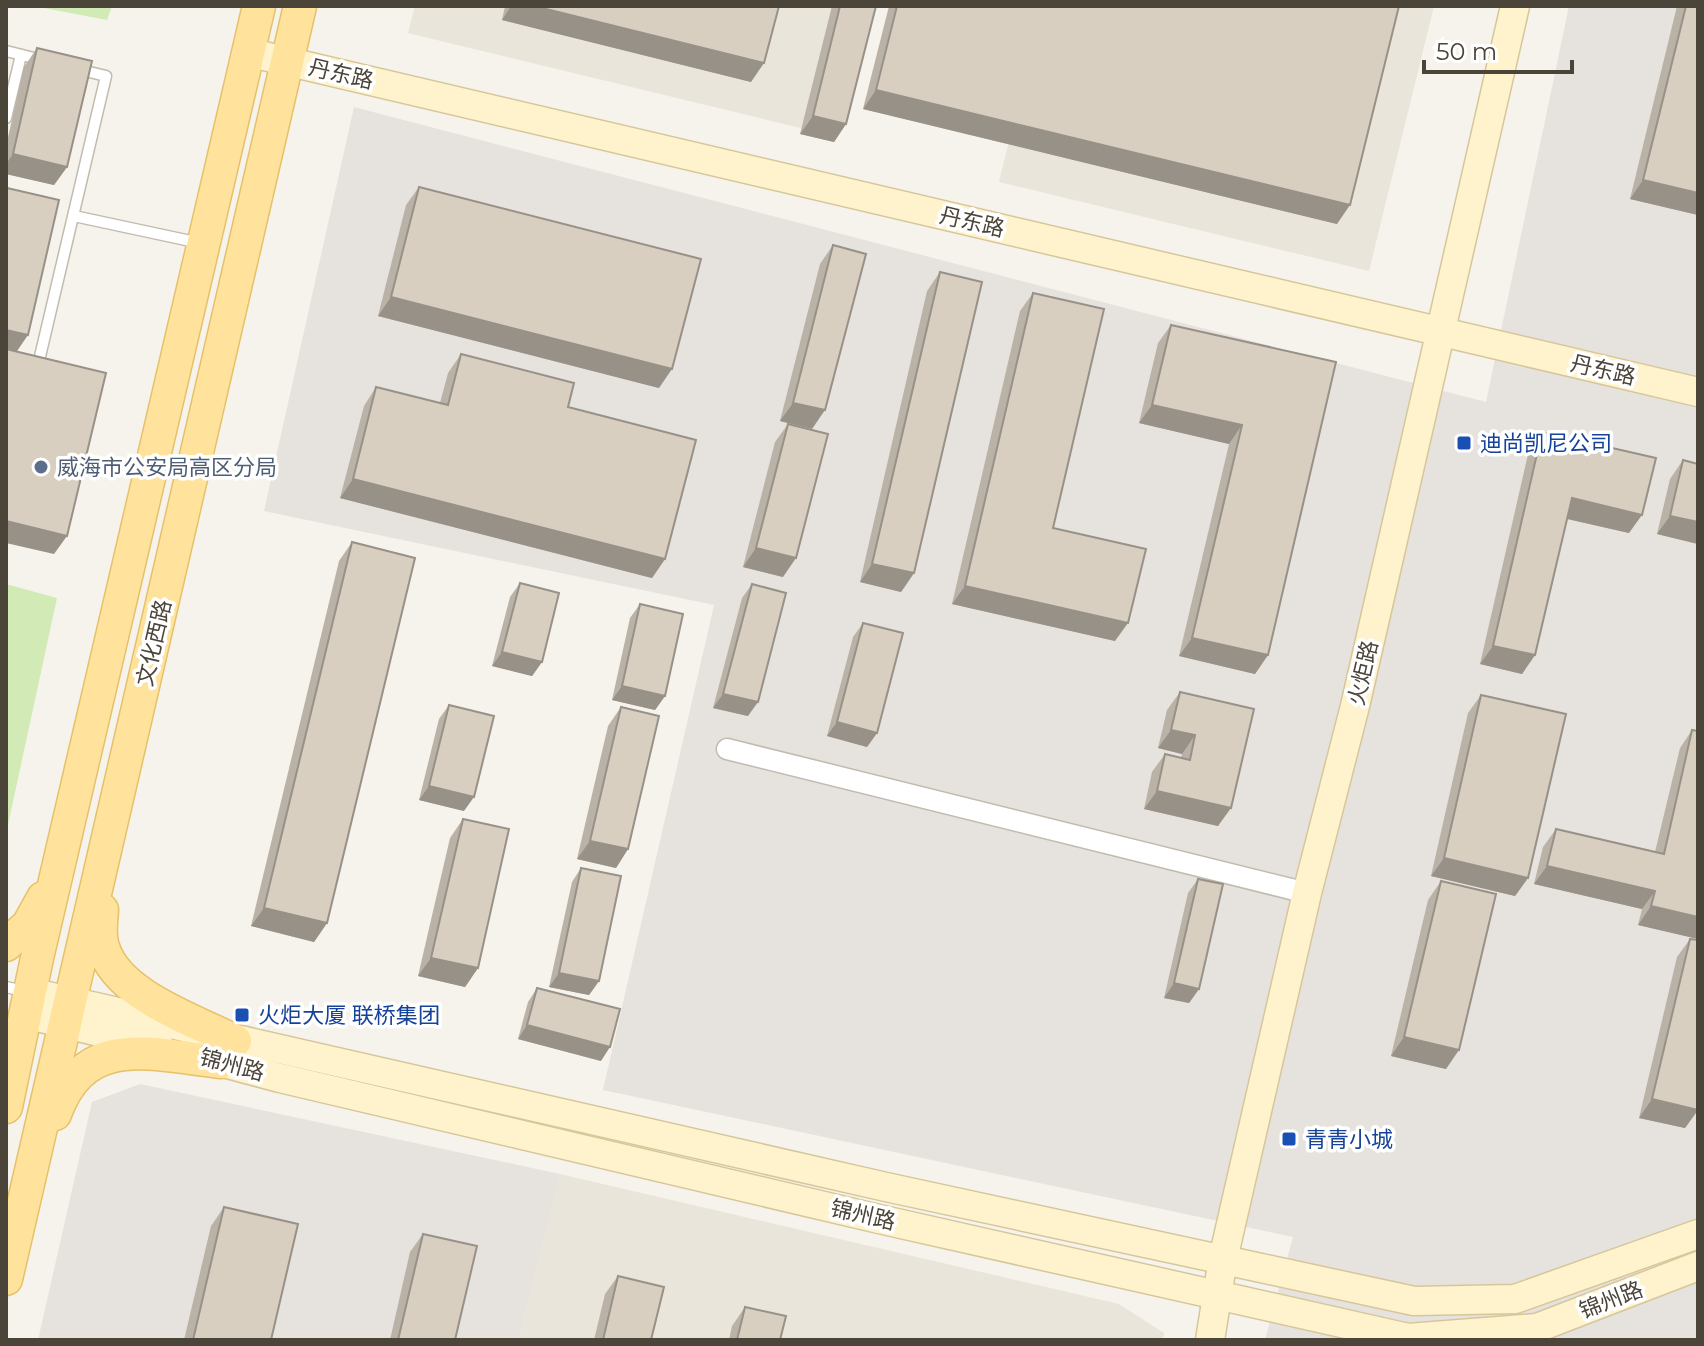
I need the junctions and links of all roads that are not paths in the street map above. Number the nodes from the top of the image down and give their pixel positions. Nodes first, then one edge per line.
1 (259, 6) edge
2 (300, 6) edge
3 (1515, 6) edge
4 (6, 51) edge
5 (247, 52) junction
6 (21, 55) junction
7 (49, 62) edge
8 (287, 62) junction
9 (63, 65) edge
10 (6, 118) edge
11 (74, 216) junction
12 (202, 243) junction
13 (1441, 332) junction
14 (27, 362) edge
15 (1698, 392) edge
16 (727, 749) dead end
17 (63, 847) junction
18 (105, 857) junction
19 (1307, 893) junction
20 (6, 945) edge
21 (19, 1002) edge
22 (68, 1013) junction
23 (228, 1051) junction
24 (6, 1107) edge
25 (30, 1184) junction
26 (1698, 1234) edge
27 (1223, 1259) junction
28 (1698, 1266) edge
29 (6, 1279) edge
30 (1216, 1296) junction
31 (1210, 1340) edge

1 - 5 main road, 文化西路
2 - 8 main road, 文化西路
3 - 13 main road, 火炬路
4 - 6 lane
5 - 8 main road, 丹东路
5 - 12 main road, 文化西路
6 - 7 lane
6 - 10 lane
8 - 13 main road, 丹东路
8 - 18 main road, 文化西路
9 - 11 lane
11 - 12 lane
11 - 14 lane
12 - 17 main road, 文化西路
13 - 15 main road, 丹东路
13 - 19 main road, 火炬路
16 - 19 street
17 - 20 main road
17 - 21 main road, 文化西路
18 - 22 main road, 文化西路
18 - 23 main road
19 - 27 main road, 火炬路
21 - 22 main road, 锦州路
21 - 24 main road, 文化西路
22 - 23 main road, 锦州路
22 - 25 main road, 文化西路
23 - 25 main road
23 - 27 main road, 锦州路
23 - 30 main road, 锦州路
25 - 29 main road, 文化西路
26 - 27 main road, 锦州路
27 - 30 main road, 火炬路
28 - 30 main road, 锦州路
30 - 31 main road, 火炬路

